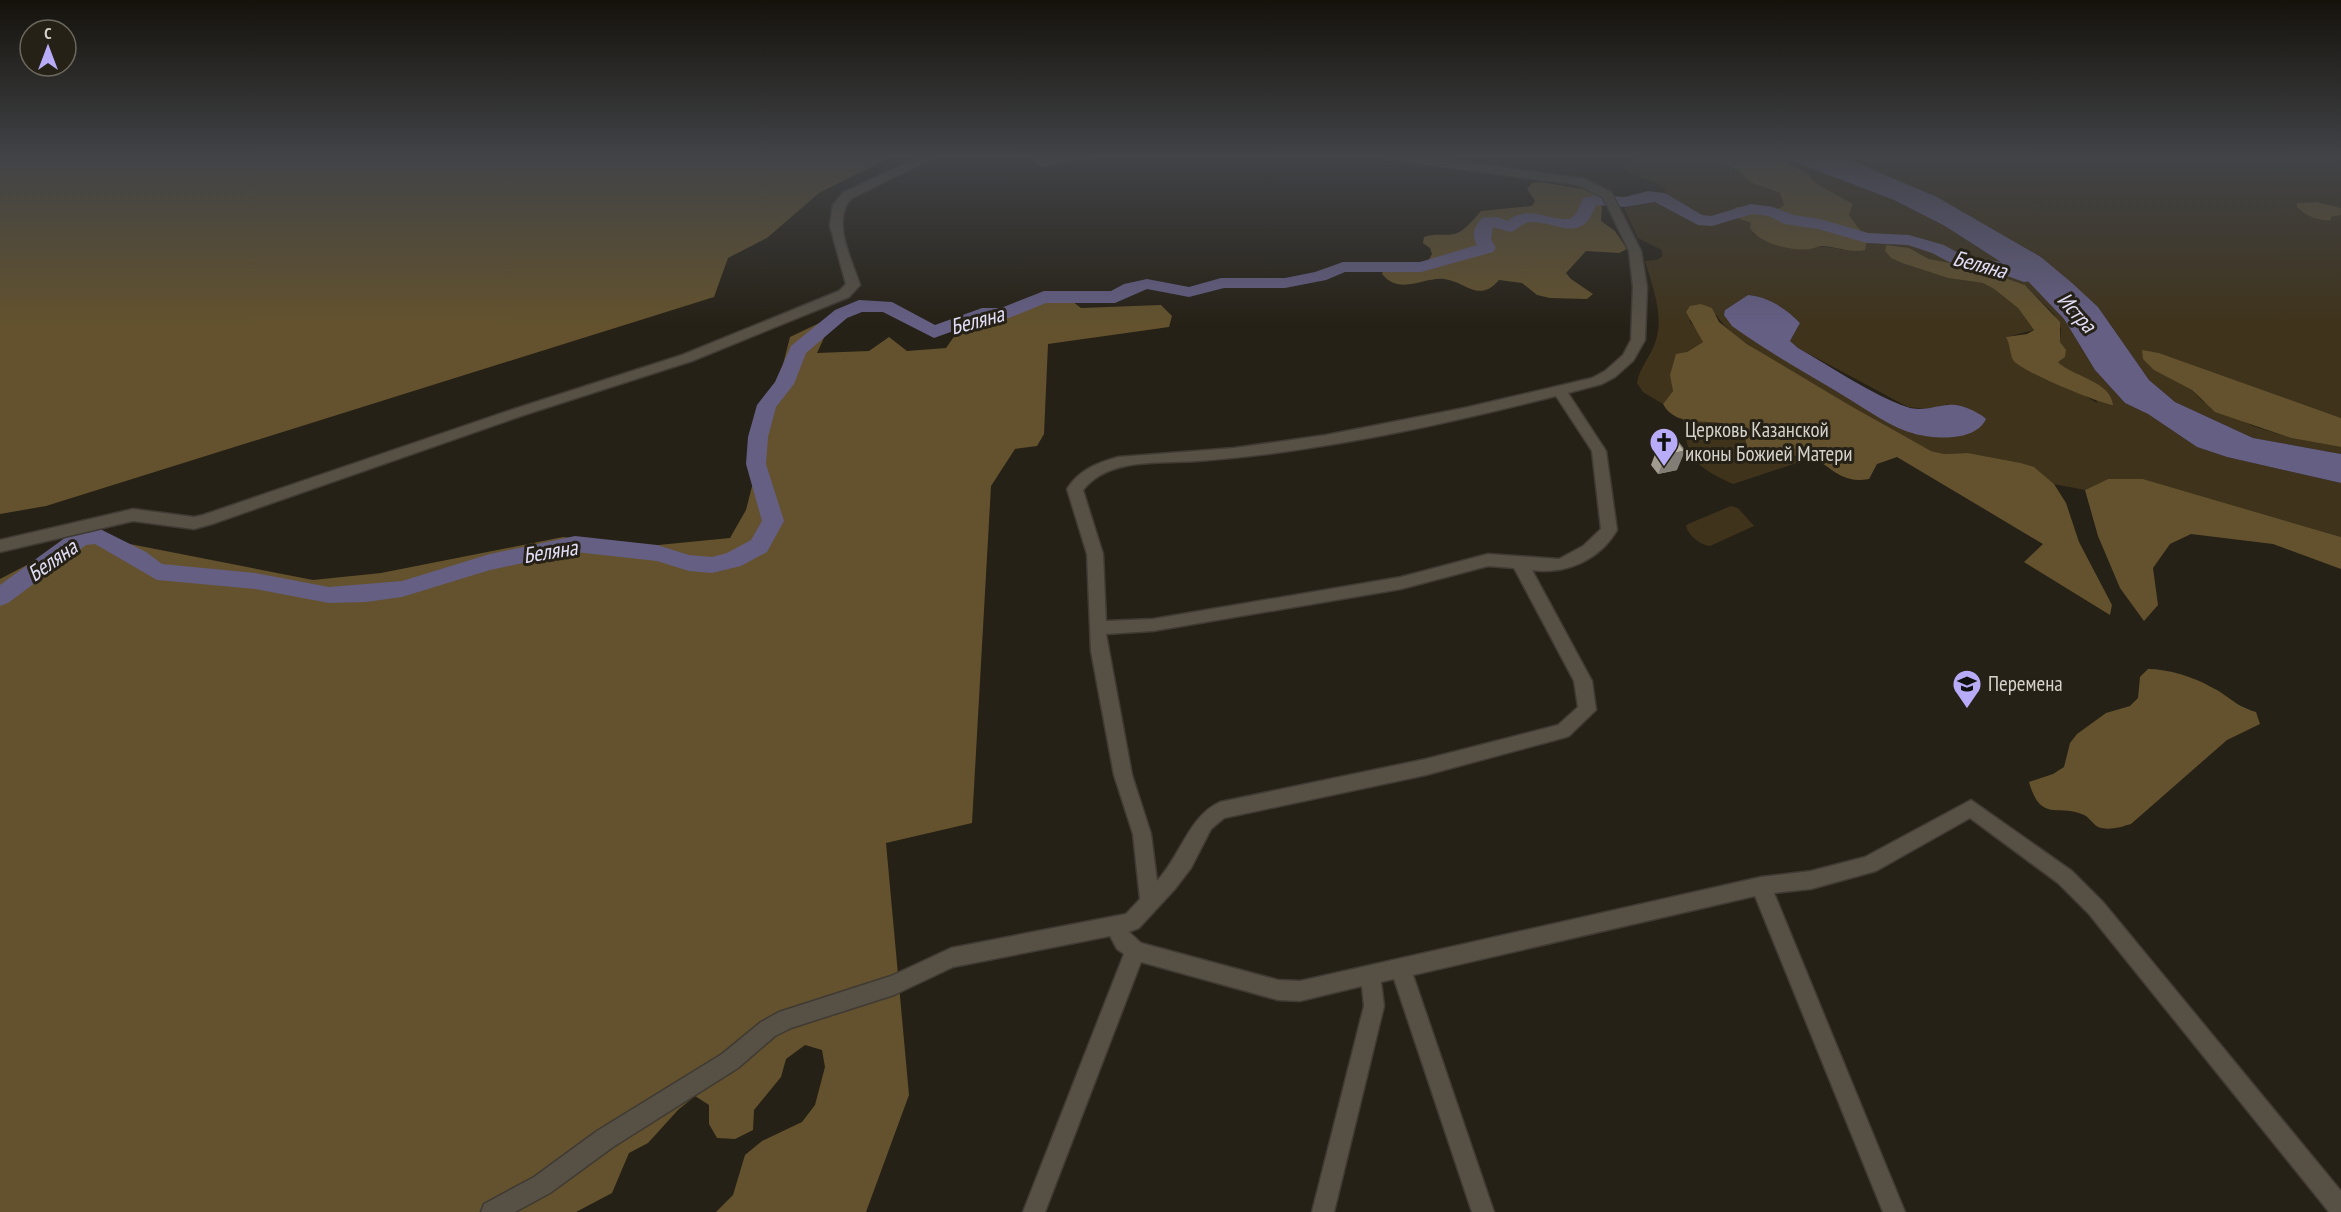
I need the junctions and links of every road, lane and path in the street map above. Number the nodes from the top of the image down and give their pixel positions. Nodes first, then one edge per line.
1 (837, 212) edge
2 (1616, 212) edge
3 (1560, 392) junction
4 (0, 546) edge
5 (1519, 562) junction
6 (1097, 628) junction
7 (1761, 886) junction
8 (1150, 902) junction
9 (1116, 927) junction
10 (1135, 951) junction
11 (1401, 969) junction
12 (1369, 976) junction
13 (2341, 1209) edge
14 (492, 1212) edge
15 (1034, 1212) edge
16 (1323, 1212) edge
17 (1483, 1212) edge
18 (1894, 1212) edge

1 - 4 street
2 - 3 street
3 - 5 street
3 - 6 street
5 - 6 street
5 - 8 street
6 - 8 street
7 - 11 street
7 - 13 street
7 - 18 street
8 - 9 street
9 - 10 street
9 - 14 street
10 - 12 street
10 - 15 street
11 - 12 street
11 - 17 street
12 - 16 street

